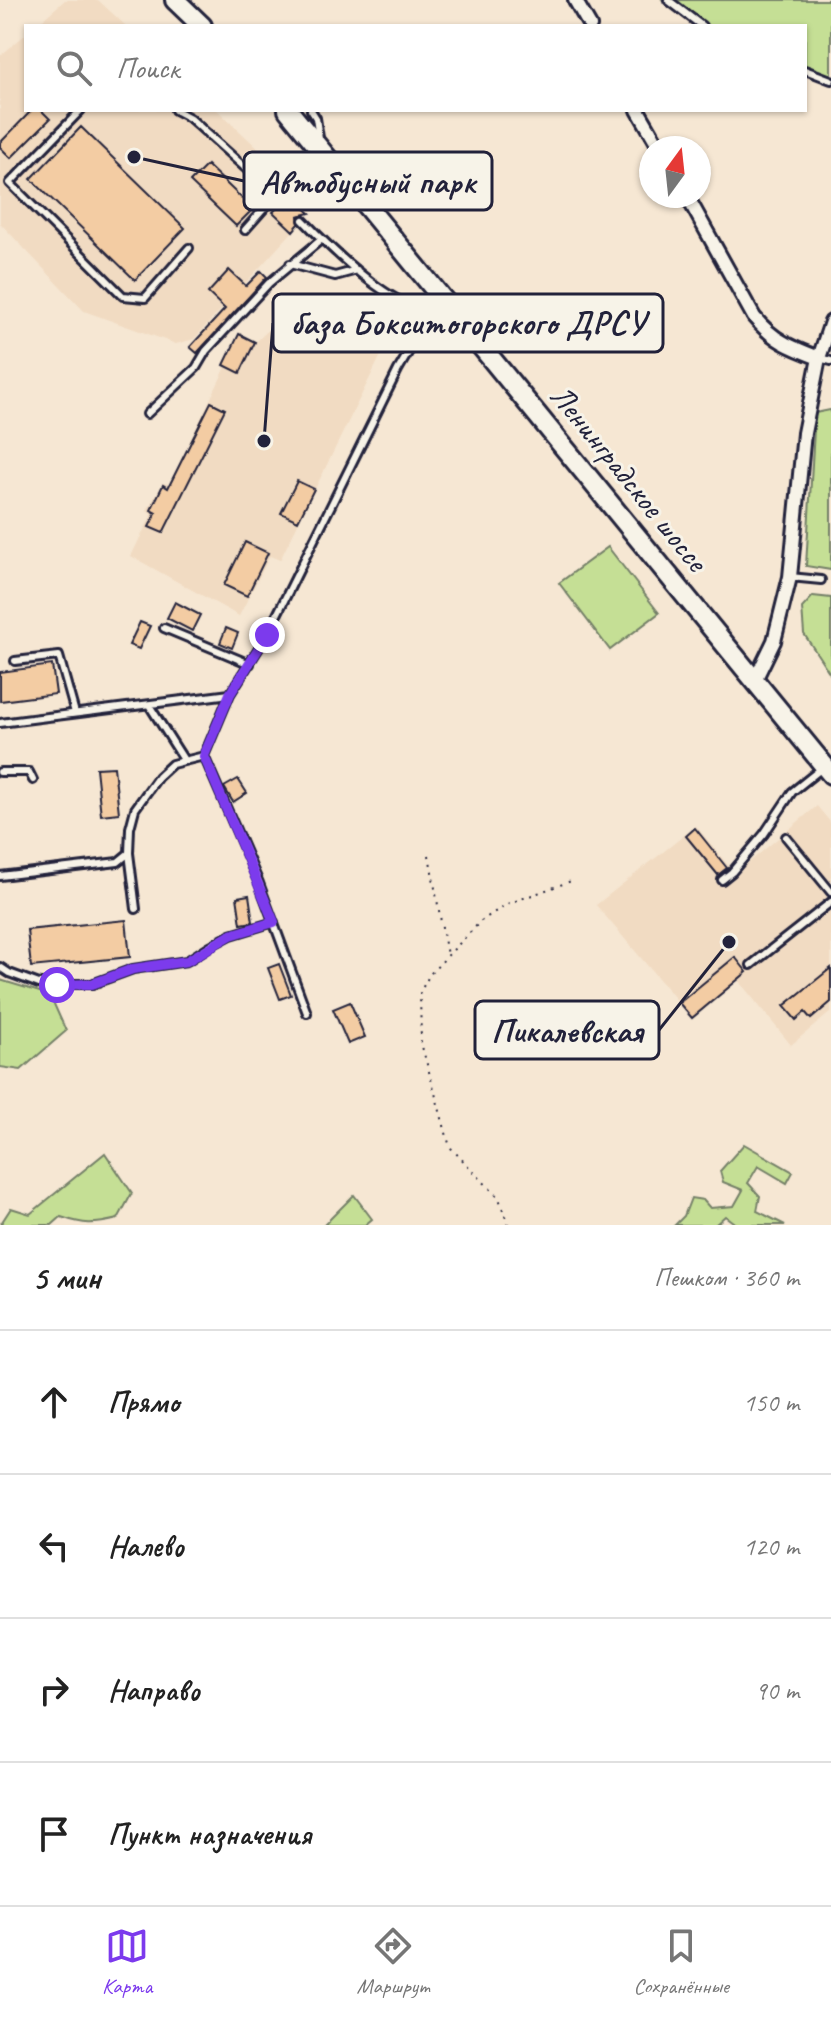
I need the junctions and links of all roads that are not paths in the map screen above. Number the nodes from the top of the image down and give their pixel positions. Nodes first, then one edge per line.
1 (175, 0) edge
2 (575, 0) edge
3 (668, 0) edge
4 (200, 24) edge
5 (589, 24) edge
6 (699, 24) edge
7 (807, 71) edge
8 (831, 80) edge
9 (79, 112) edge
10 (179, 112) edge
11 (290, 112) edge
12 (312, 112) edge
13 (639, 112) edge
14 (653, 136) edge
15 (320, 149) junction
16 (276, 195) junction
17 (283, 202) dead end
18 (694, 208) edge
19 (303, 220) dead end
20 (245, 230) dead end
21 (322, 239) junction
22 (189, 248) dead end
23 (290, 264) junction
24 (357, 270) junction
25 (444, 311) junction
26 (831, 322) edge
27 (825, 359) edge
28 (147, 414) dead end
29 (790, 577) junction
30 (821, 580) dead end
31 (164, 628) dead end
32 (15, 661) dead end
33 (250, 664) junction
34 (755, 680) junction
35 (230, 694) junction
36 (149, 705) junction
37 (75, 713) junction
38 (0, 723) edge
39 (204, 756) junction
40 (184, 760) junction
41 (828, 770) edge
42 (0, 772) edge
43 (33, 780) dead end
44 (786, 837) dead end
45 (129, 853) junction
46 (0, 876) edge
47 (722, 880) dead end
48 (831, 892) edge
49 (831, 902) edge
50 (136, 909) dead end
51 (274, 922) junction
52 (751, 965) dead end
53 (0, 967) edge
54 (307, 1013) dead end

1 - 4 main road
2 - 5 street
3 - 6 lane
7 - 8 lane
9 - 22 lane
10 - 16 lane
11 - 15 main road, Ленинградское шоссе
12 - 15 lane
13 - 14 street
15 - 25 main road, Ленинградское шоссе
16 - 17 lane
16 - 20 lane
18 - 27 street
19 - 21 lane
21 - 23 lane
21 - 24 lane
23 - 24 lane
23 - 28 lane
24 - 25 lane
25 - 33 lane
25 - 34 main road, Ленинградское шоссе
26 - 27 street
27 - 29 street
29 - 30 lane
29 - 34 street
31 - 33 lane
32 - 37 lane
33 - 35 lane
34 - 41 main road, Ленинградское шоссе
35 - 36 lane
35 - 39 lane
36 - 37 lane
36 - 40 lane
37 - 38 lane
39 - 40 lane
39 - 51 lane
40 - 45 lane
41 - 47 lane
42 - 43 lane
44 - 48 lane
45 - 46 lane
45 - 50 lane
49 - 52 lane
51 - 53 lane
51 - 54 lane

